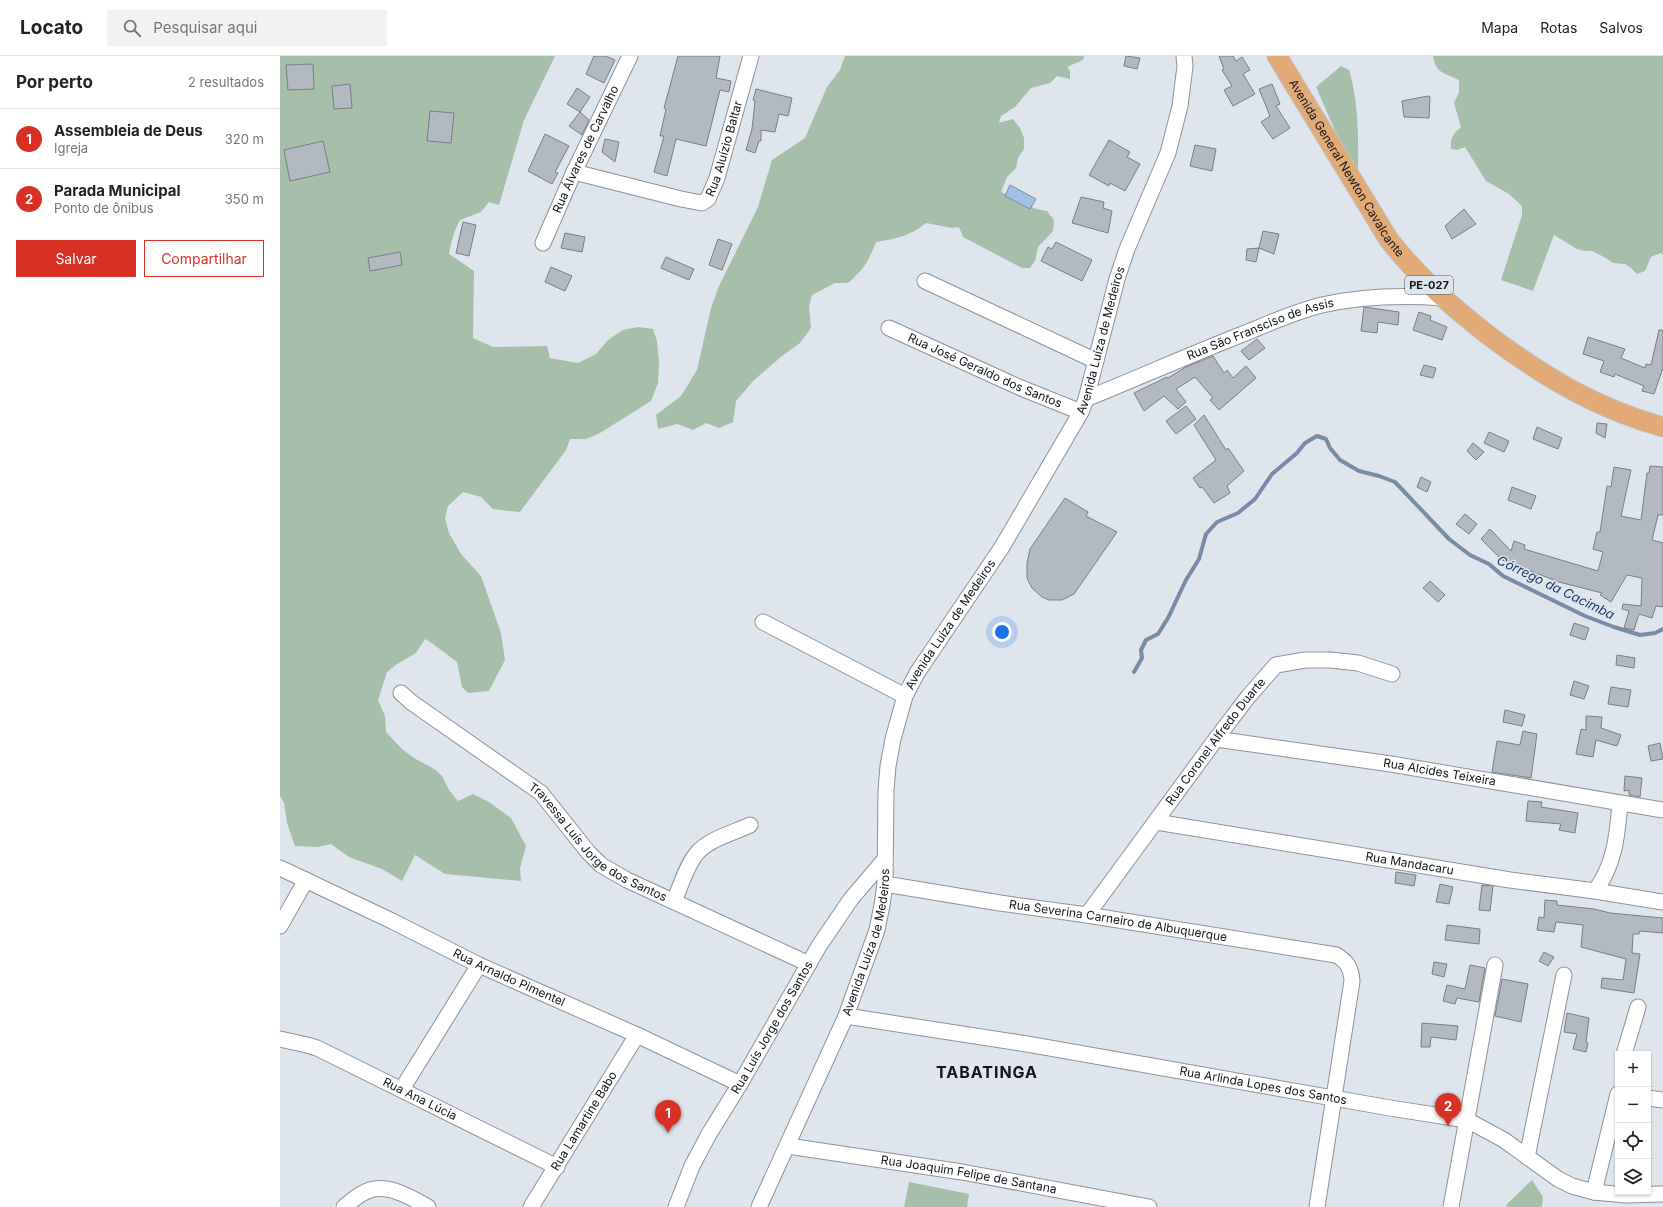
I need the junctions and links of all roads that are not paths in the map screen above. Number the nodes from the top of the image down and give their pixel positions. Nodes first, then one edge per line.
1 (630, 56) edge
2 (751, 56) edge
3 (1184, 56) edge
4 (1277, 56) edge
5 (574, 172) junction
6 (543, 243) dead end
7 (925, 281) dead end
8 (1443, 298) junction
9 (890, 328) dead end
10 (1096, 361) junction
11 (1083, 406) junction
12 (1663, 427) edge
13 (763, 622) dead end
14 (1392, 674) dead end
15 (401, 694) dead end
16 (905, 696) junction
17 (1216, 740) junction
18 (1620, 804) junction
19 (1663, 810) edge
20 (1156, 822) junction
21 (750, 825) dead end
22 (885, 859) junction
23 (280, 868) edge
24 (306, 880) junction
25 (885, 884) junction
26 (1595, 891) junction
27 (674, 902) junction
28 (1663, 902) edge
29 (1087, 915) junction
30 (280, 926) edge
31 (810, 964) junction
32 (479, 965) junction
33 (1495, 965) dead end
34 (1564, 975) dead end
35 (1638, 1007) dead end
36 (846, 1016) junction
37 (637, 1035) junction
38 (280, 1039) edge
39 (1625, 1051) edge
40 (740, 1084) junction
41 (402, 1089) junction
42 (1333, 1097) junction
43 (1651, 1098) edge
44 (1663, 1100) edge
45 (1615, 1106) edge
46 (1467, 1120) junction
47 (788, 1146) junction
48 (1528, 1158) junction
49 (557, 1167) junction
50 (1594, 1192) junction
51 (1663, 1194) edge
52 (344, 1207) edge
53 (428, 1207) edge
54 (531, 1207) edge
55 (676, 1207) edge
56 (759, 1207) edge
57 (1149, 1207) edge
58 (1317, 1207) edge
59 (1450, 1207) edge

1 - 5 street, Rua Álvares de Carvalho
2 - 5 street, Rua Aluízio Baltar
3 - 10 street, Avenida Luíza de Medeiros
4 - 8 main road, Avenida General Newton Cavalcante / PE-027
5 - 6 street, Rua Álvares de Carvalho
7 - 10 street
8 - 11 street, Rua São Fransciso de Assis
8 - 12 main road, Avenida General Newton Cavalcante / PE-027
9 - 11 street, Rua José Geraldo dos Santos
10 - 11 street, Avenida Luíza de Medeiros
11 - 16 street, Avenida Luíza de Medeiros
13 - 16 street
14 - 17 street, Rua Coronel Alfredo Duarte
15 - 27 street, Travessa Luís Jorge dos Santos
16 - 22 street, Avenida Luíza de Medeiros
17 - 18 street, Rua Alcides Teixeira
17 - 20 street, Rua Coronel Alfredo Duarte
18 - 19 street, Rua Alcides Teixeira
18 - 26 street
20 - 26 street, Rua Mandacaru
20 - 29 street, Rua Coronel Alfredo Duarte
21 - 27 street
22 - 25 street, Avenida Luíza de Medeiros
22 - 31 street, Rua Luís Jorge dos Santos
23 - 24 street, Rua Arnaldo Pimentel
24 - 30 street
24 - 32 street, Rua Arnaldo Pimentel
25 - 29 street, Rua Severina Carneiro de Albuquerque
25 - 36 street, Avenida Luíza de Medeiros
26 - 28 street, Rua Mandacaru
27 - 31 street, Travessa Luís Jorge dos Santos
29 - 42 street, Rua Severina Carneiro de Albuquerque
31 - 40 street, Rua Luís Jorge dos Santos
32 - 37 street, Rua Arnaldo Pimentel
32 - 41 street
33 - 46 street
34 - 48 street
35 - 39 street
36 - 42 street, Rua Arlinda Lopes dos Santos
36 - 47 street, Avenida Luíza de Medeiros
37 - 40 street, Rua Arnaldo Pimentel
37 - 49 street, Rua Lamartine Babo
38 - 41 street, Rua Ana Lúcia
40 - 55 street, Rua Luís Jorge dos Santos
41 - 49 street, Rua Ana Lúcia
42 - 46 street, Rua Arlinda Lopes dos Santos
42 - 58 street
43 - 44 street
45 - 50 street
46 - 48 street, Rua Arlinda Lopes dos Santos
46 - 59 street
47 - 56 street, Avenida Luíza de Medeiros
47 - 57 street, Rua Joaquim Felipe de Santana
48 - 50 street, Rua Arlinda Lopes dos Santos
49 - 54 street, Rua Lamartine Babo
50 - 51 street, Rua Arlinda Lopes dos Santos
52 - 53 street

